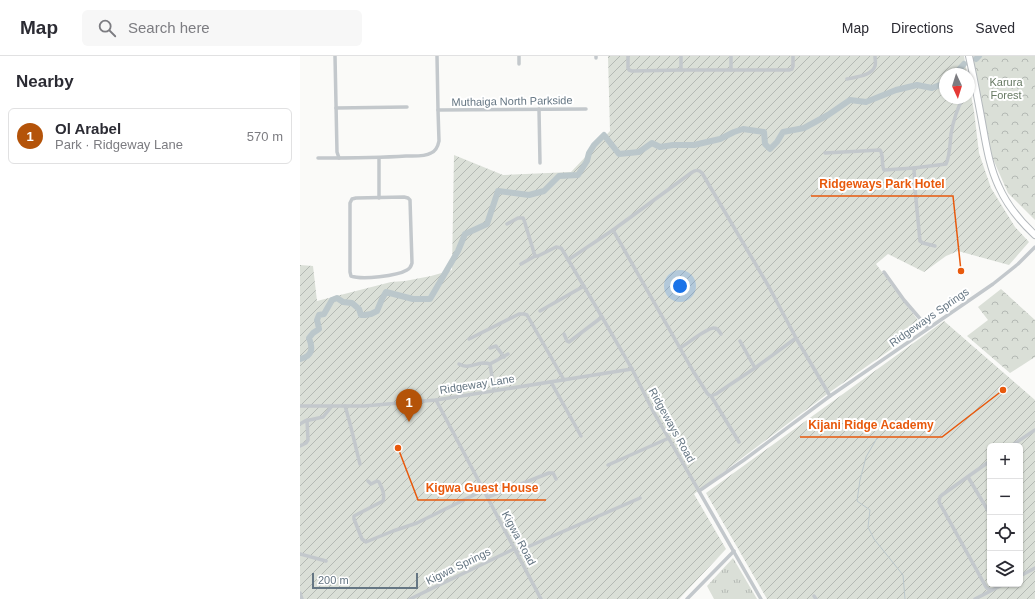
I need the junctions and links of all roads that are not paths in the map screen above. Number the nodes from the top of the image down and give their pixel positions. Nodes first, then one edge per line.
1 (335, 56) edge
2 (437, 56) edge
3 (519, 56) edge
4 (628, 56) edge
5 (681, 56) edge
6 (731, 56) edge
7 (793, 56) edge
8 (875, 56) edge
9 (970, 56) edge
10 (519, 64) dead end
11 (972, 68) edge
12 (681, 70) junction
13 (731, 70) junction
14 (847, 79) dead end
15 (975, 87) edge
16 (960, 104) edge
17 (407, 107) dead end
18 (336, 108) junction
19 (539, 109) junction
20 (586, 109) dead end
21 (438, 110) junction
22 (825, 153) dead end
23 (318, 158) dead end
24 (339, 158) junction
25 (379, 158) junction
26 (540, 163) dead end
27 (914, 168) junction
28 (379, 198) junction
29 (507, 224) dead end
30 (613, 230) junction
31 (1035, 235) edge
32 (935, 246) dead end
33 (1035, 247) edge
34 (535, 256) junction
35 (568, 260) junction
36 (521, 264) dead end
37 (884, 272) dead end
38 (584, 286) junction
39 (540, 311) dead end
40 (602, 317) junction
41 (928, 328) junction
42 (564, 334) dead end
43 (721, 334) dead end
44 (796, 338) junction
45 (469, 339) dead end
46 (740, 341) dead end
47 (490, 348) dead end
48 (680, 348) junction
49 (459, 364) dead end
50 (490, 364) junction
51 (756, 368) junction
52 (632, 370) junction
53 (564, 380) junction
54 (551, 382) junction
55 (494, 390) junction
56 (711, 396) junction
57 (830, 396) junction
58 (436, 400) junction
59 (300, 406) edge
60 (332, 406) junction
61 (345, 406) junction
62 (307, 420) junction
63 (300, 424) edge
64 (1035, 430) edge
65 (581, 436) dead end
66 (669, 438) junction
67 (739, 442) dead end
68 (1016, 443) edge
69 (300, 446) edge
70 (987, 463) edge
71 (360, 464) dead end
72 (608, 465) dead end
73 (968, 476) junction
74 (556, 478) dead end
75 (368, 481) dead end
76 (484, 490) junction
77 (699, 491) junction
78 (488, 497) junction
79 (640, 498) dead end
80 (987, 509) edge
81 (515, 550) junction
82 (734, 551) junction
83 (300, 554) edge
84 (326, 561) dead end
85 (1035, 568) edge
86 (1023, 574) edge
87 (997, 587) edge
88 (990, 590) junction
89 (300, 593) edge
90 (302, 599) edge
91 (410, 599) edge
92 (541, 599) edge
93 (687, 599) edge
94 (761, 599) edge
95 (975, 599) edge

1 - 18 street
2 - 21 street, Muthaiga North Parkside
3 - 10 street
4 - 12 street
5 - 12 street
6 - 13 street
7 - 13 street
8 - 14 street
9 - 11 highway
12 - 13 street
15 - 31 highway
16 - 27 street
17 - 18 street
18 - 24 street
19 - 20 street, Muthaiga North Parkside
19 - 21 street, Muthaiga North Parkside
19 - 26 street
21 - 25 street, Muthaiga North Parkside
22 - 27 street
23 - 24 street, Muthaiga North Parkside
24 - 25 street, Muthaiga North Parkside
25 - 28 street
27 - 32 street
28 - 28 street
29 - 34 street
30 - 35 street
30 - 44 street
30 - 48 street
33 - 41 street, Ridgeways Springs
34 - 35 street, Ridgeways Road
34 - 36 street, Ridgeways Road
35 - 38 street, Ridgeways Road
37 - 41 street
38 - 39 street
38 - 40 street, Ridgeways Road
40 - 42 street
40 - 52 street, Ridgeways Road
41 - 57 street, Ridgeways Springs
43 - 48 street
44 - 51 street
44 - 57 street
45 - 53 street
46 - 51 street
47 - 50 street
48 - 56 street
49 - 50 street
50 - 55 street
51 - 56 street
52 - 53 street, Ridgeway Lane
52 - 66 street, Ridgeways Road
53 - 54 street, Ridgeway Lane
54 - 55 street, Ridgeway Lane
54 - 65 street
55 - 58 street, Ridgeway Lane
56 - 67 street
57 - 77 street, Ridgeways Springs
58 - 61 street, Ridgeway Lane
58 - 76 street, Kigwa Road
59 - 60 street, Ridgeway Lane
60 - 61 street, Ridgeway Lane
60 - 62 street
61 - 71 street
62 - 63 street
62 - 69 street
64 - 68 street
66 - 72 street
66 - 77 street, Ridgeways Road
70 - 73 street
73 - 80 street
73 - 88 street
74 - 78 street
75 - 76 street
76 - 78 street, Kigwa Road
77 - 82 street, Ridgeways Road
78 - 81 street, Kigwa Road
79 - 81 street, Kigwa Springs
81 - 91 street, Kigwa Springs
81 - 92 street, Kigwa Road
82 - 93 street
82 - 94 street, Ridgeways Road
83 - 84 street
85 - 86 street
87 - 88 street
88 - 95 street
89 - 90 street

